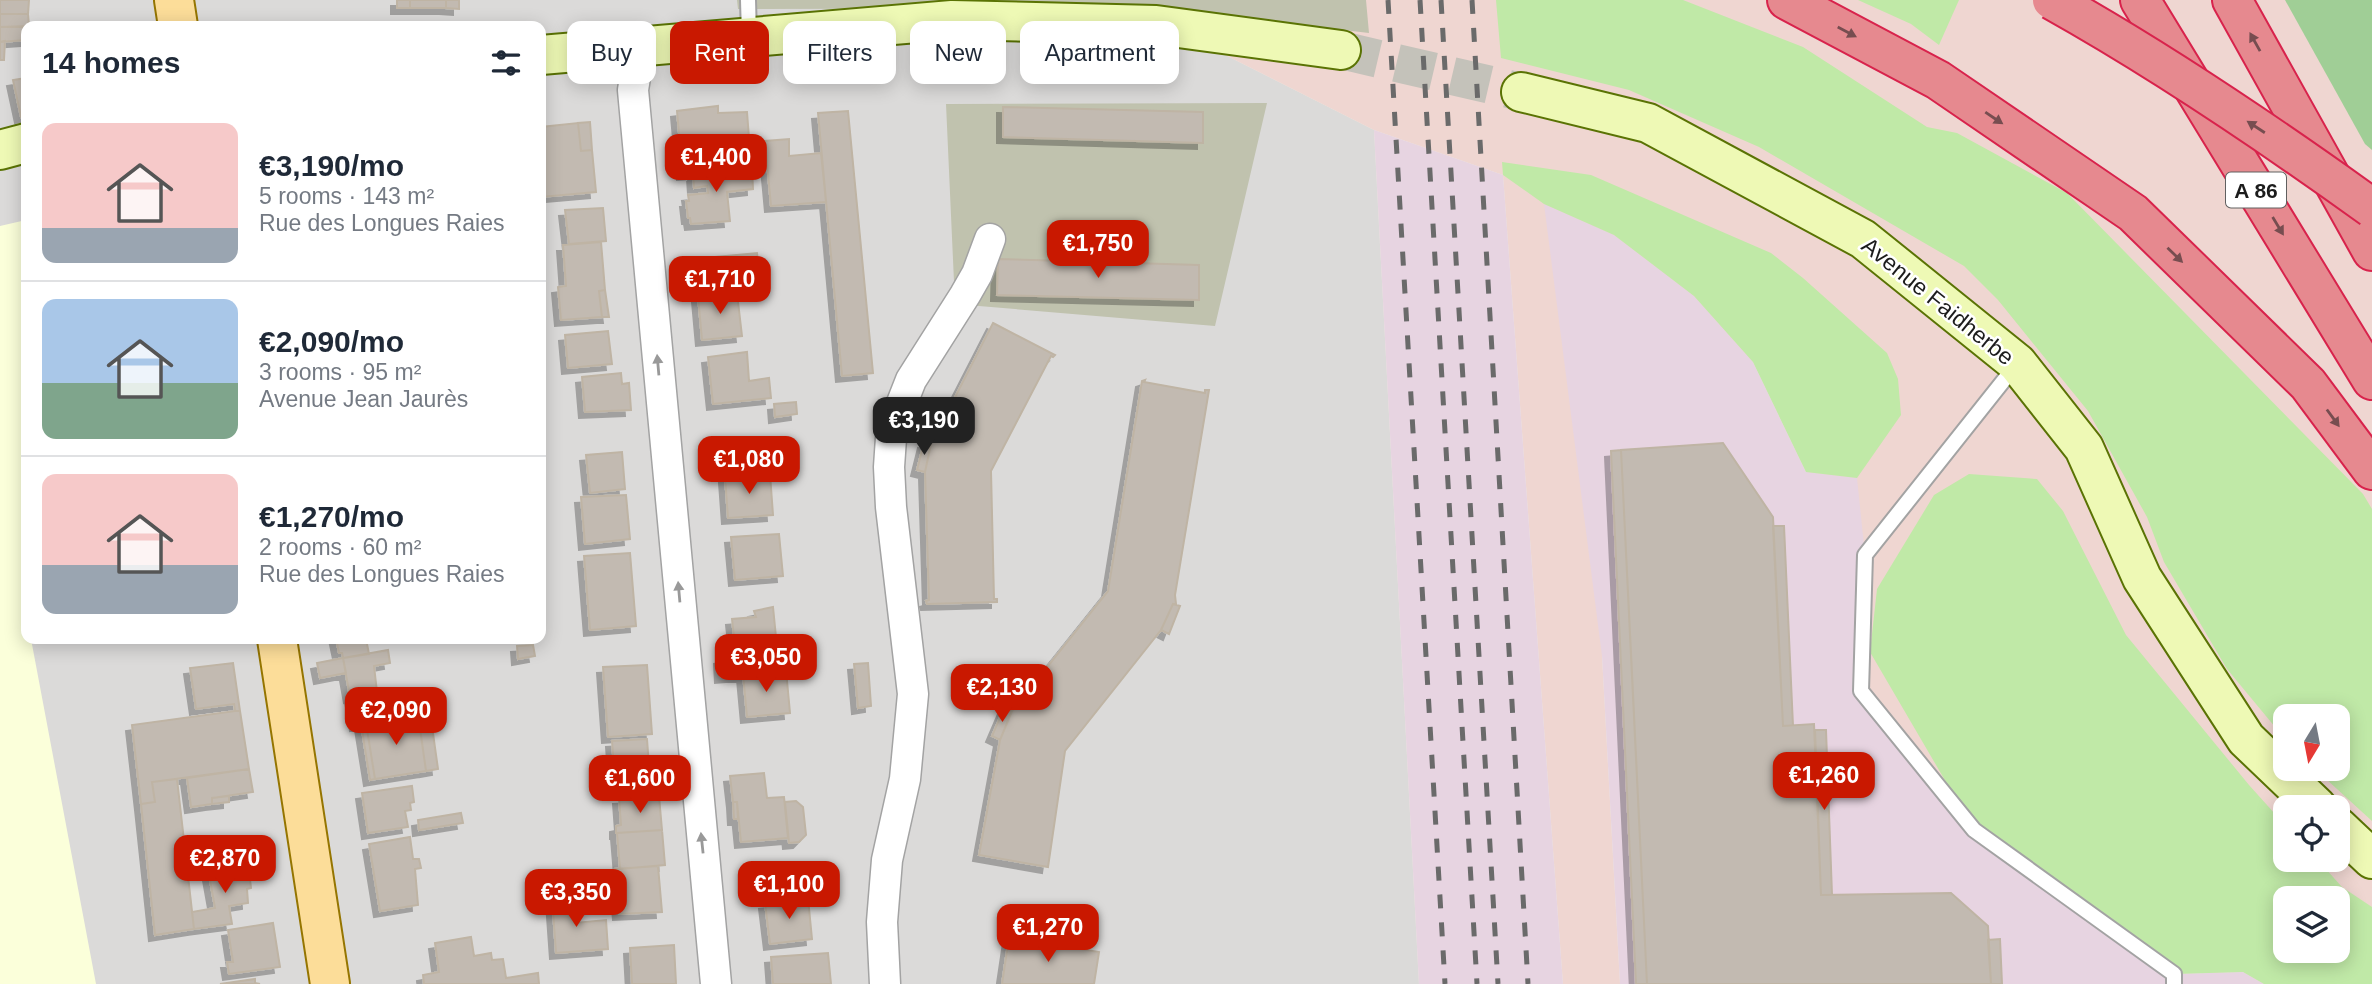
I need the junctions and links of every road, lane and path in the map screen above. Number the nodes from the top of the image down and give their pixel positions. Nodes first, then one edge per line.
1 (174, 0) edge
2 (1787, 0) edge
3 (2052, 0) edge
4 (2140, 0) edge
5 (2232, 0) edge
6 (749, 18) edge
7 (177, 21) edge
8 (656, 42) edge
9 (1341, 50) tunnel mouth
10 (567, 53) edge
11 (546, 55) edge
12 (634, 84) edge
13 (1521, 92) tunnel mouth
14 (21, 144) edge
15 (0, 150) edge
16 (2372, 208) edge
17 (990, 239) dead end
18 (2372, 251) edge
19 (2017, 363) junction
20 (2372, 380) edge
21 (2372, 470) edge
22 (278, 644) edge
23 (2305, 795) edge
24 (2350, 838) edge
25 (2372, 859) edge
26 (330, 984) edge
27 (716, 984) edge
28 (885, 984) edge
29 (2174, 984) edge

1 - 7 main road
2 -> 21 highway
16 -> 3 highway, bridge
4 -> 20 highway, A 86
18 -> 5 highway
6 - 8 street
6 - 9 street
10 - 11 street
27 -> 12 street
13 - 19 street, Avenue Faidherbe
14 - 15 street
17 - 28 street
19 - 23 street, Avenue Faidherbe
19 - 29 lane
22 - 26 main road
24 - 25 street

